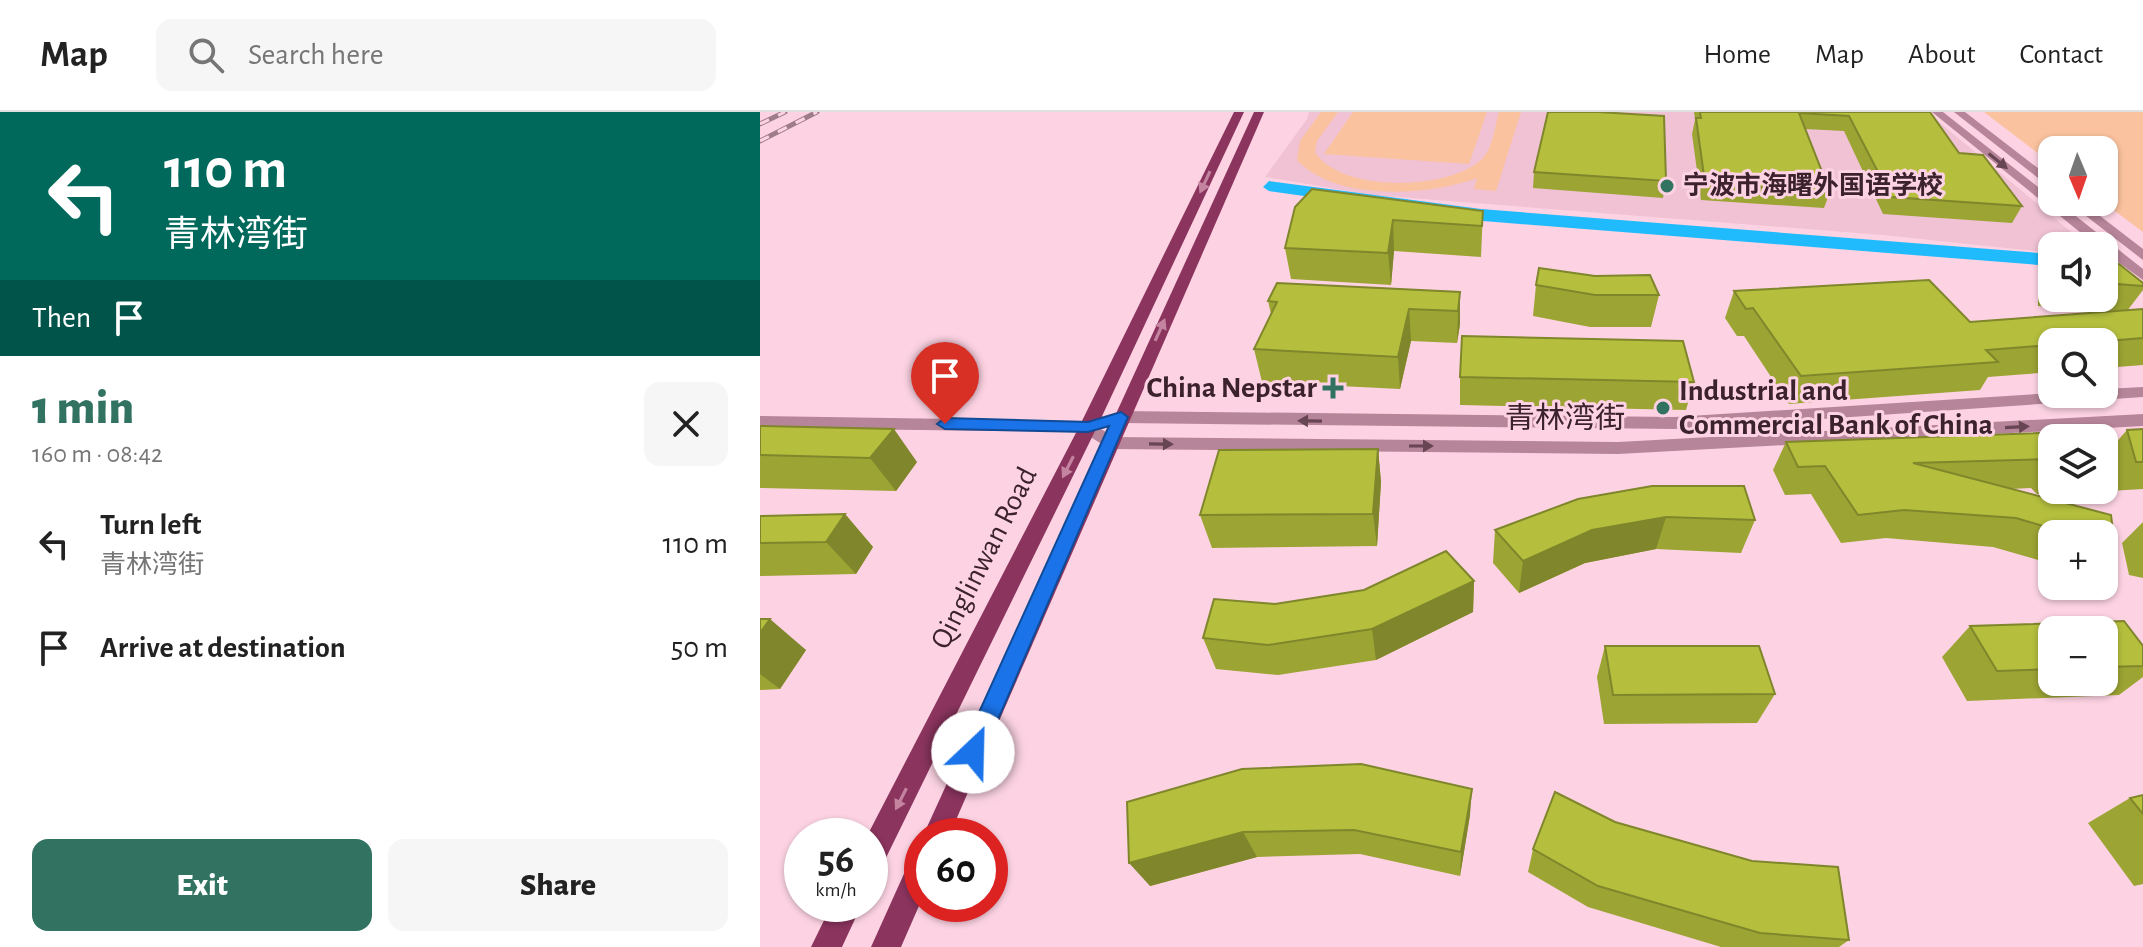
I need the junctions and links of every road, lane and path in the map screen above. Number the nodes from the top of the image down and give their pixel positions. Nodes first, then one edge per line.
1 (1239, 112) edge
2 (1259, 112) edge
3 (1937, 112) edge
4 (1959, 112) edge
5 (2038, 174) edge
6 (2092, 216) edge
7 (2139, 253) edge
8 (2143, 276) edge
9 (2143, 392) edge
10 (1121, 417) junction
11 (2143, 420) edge
12 (760, 422) edge
13 (1088, 427) junction
14 (1110, 443) junction
15 (943, 818) edge
16 (888, 824) edge
17 (904, 906) edge
18 (839, 922) edge
19 (826, 947) edge
20 (886, 947) edge

1 -> 13 main road, Qinglinwan Road
10 -> 2 main road
3 -> 8 street
4 - 5 street
6 - 7 street
9 -> 10 street, 青林湾街
10 - 13 street, 青林湾街
10 - 14 main road
14 -> 11 street, 青林湾街
12 - 13 street, 青林湾街
13 - 14 street
13 -> 16 main road, Qinglinwan Road
14 - 15 main road
17 - 20 main road
18 - 19 main road

